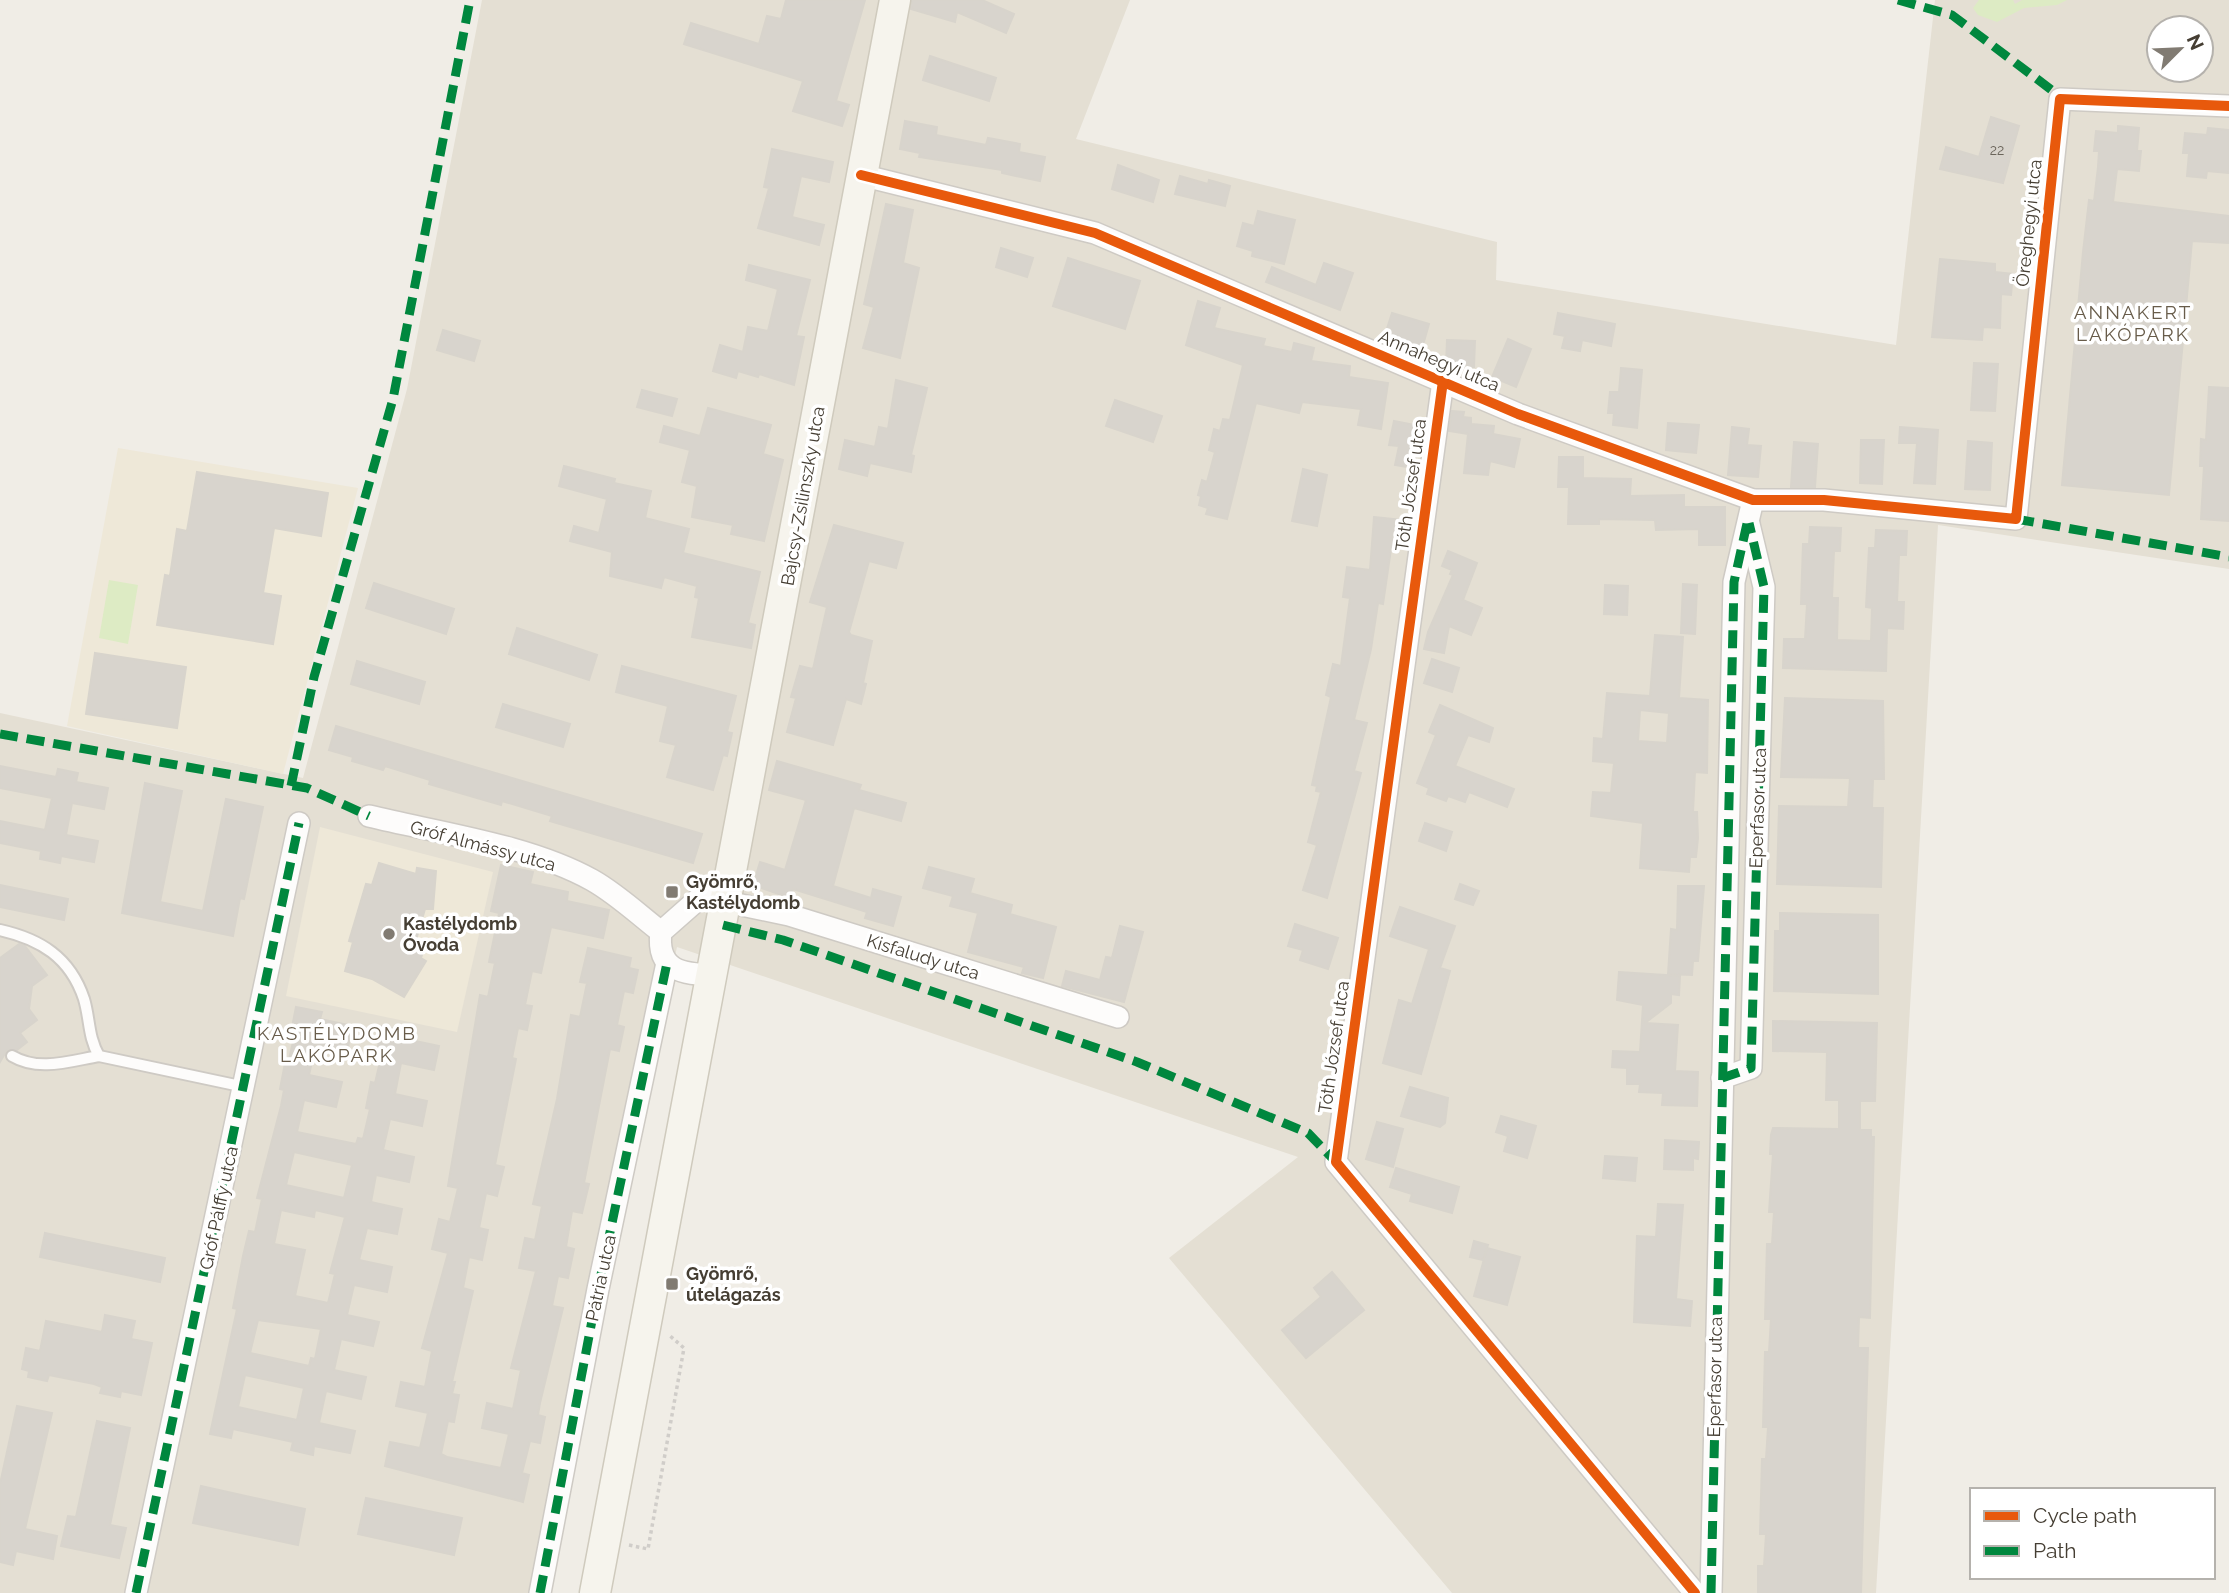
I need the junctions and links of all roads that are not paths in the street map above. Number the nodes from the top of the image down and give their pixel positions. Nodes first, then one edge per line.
1 (895, 0) edge
2 (2229, 106) edge
3 (861, 175) junction
4 (1443, 381) junction
5 (1751, 509) junction
6 (2016, 519) joint
7 (369, 816) dead end
8 (299, 823) dead end
9 (729, 892) junction
10 (0, 930) edge
11 (662, 932) junction
12 (667, 963) junction
13 (711, 984) junction
14 (1118, 1017) dead end
15 (12, 1056) dead end
16 (99, 1056) junction
17 (1722, 1078) junction
18 (245, 1087) junction
19 (136, 1593) edge
20 (540, 1593) edge
21 (595, 1593) edge
22 (1695, 1593) edge
23 (1711, 1593) edge

1 - 3 main road, Bajcsy-Zsilinszky utca
2 - 6 street, Öreghegyi utca
3 - 4 street, Annahegyi utca
3 - 9 main road, Bajcsy-Zsilinszky utca
4 - 5 street, Annahegyi utca
4 - 22 street, Tóth József utca
5 - 6 street, Annahegyi utca
5 - 17 street, Eperfasor utca
5 - 17 street, Eperfasor utca
7 - 11 street, Gróf Almássy utca
8 - 18 street, Gróf Pálffy utca
9 - 11 street
9 - 13 main road, Bajcsy-Zsilinszky utca
9 - 14 street, Kisfaludy utca
10 - 16 lane
11 - 12 street
12 - 13 street
12 - 20 street, Pátria utca
13 - 21 main road, Bajcsy-Zsilinszky utca
15 - 16 lane
16 - 18 lane
17 - 23 street, Eperfasor utca
18 - 19 street, Gróf Pálffy utca

